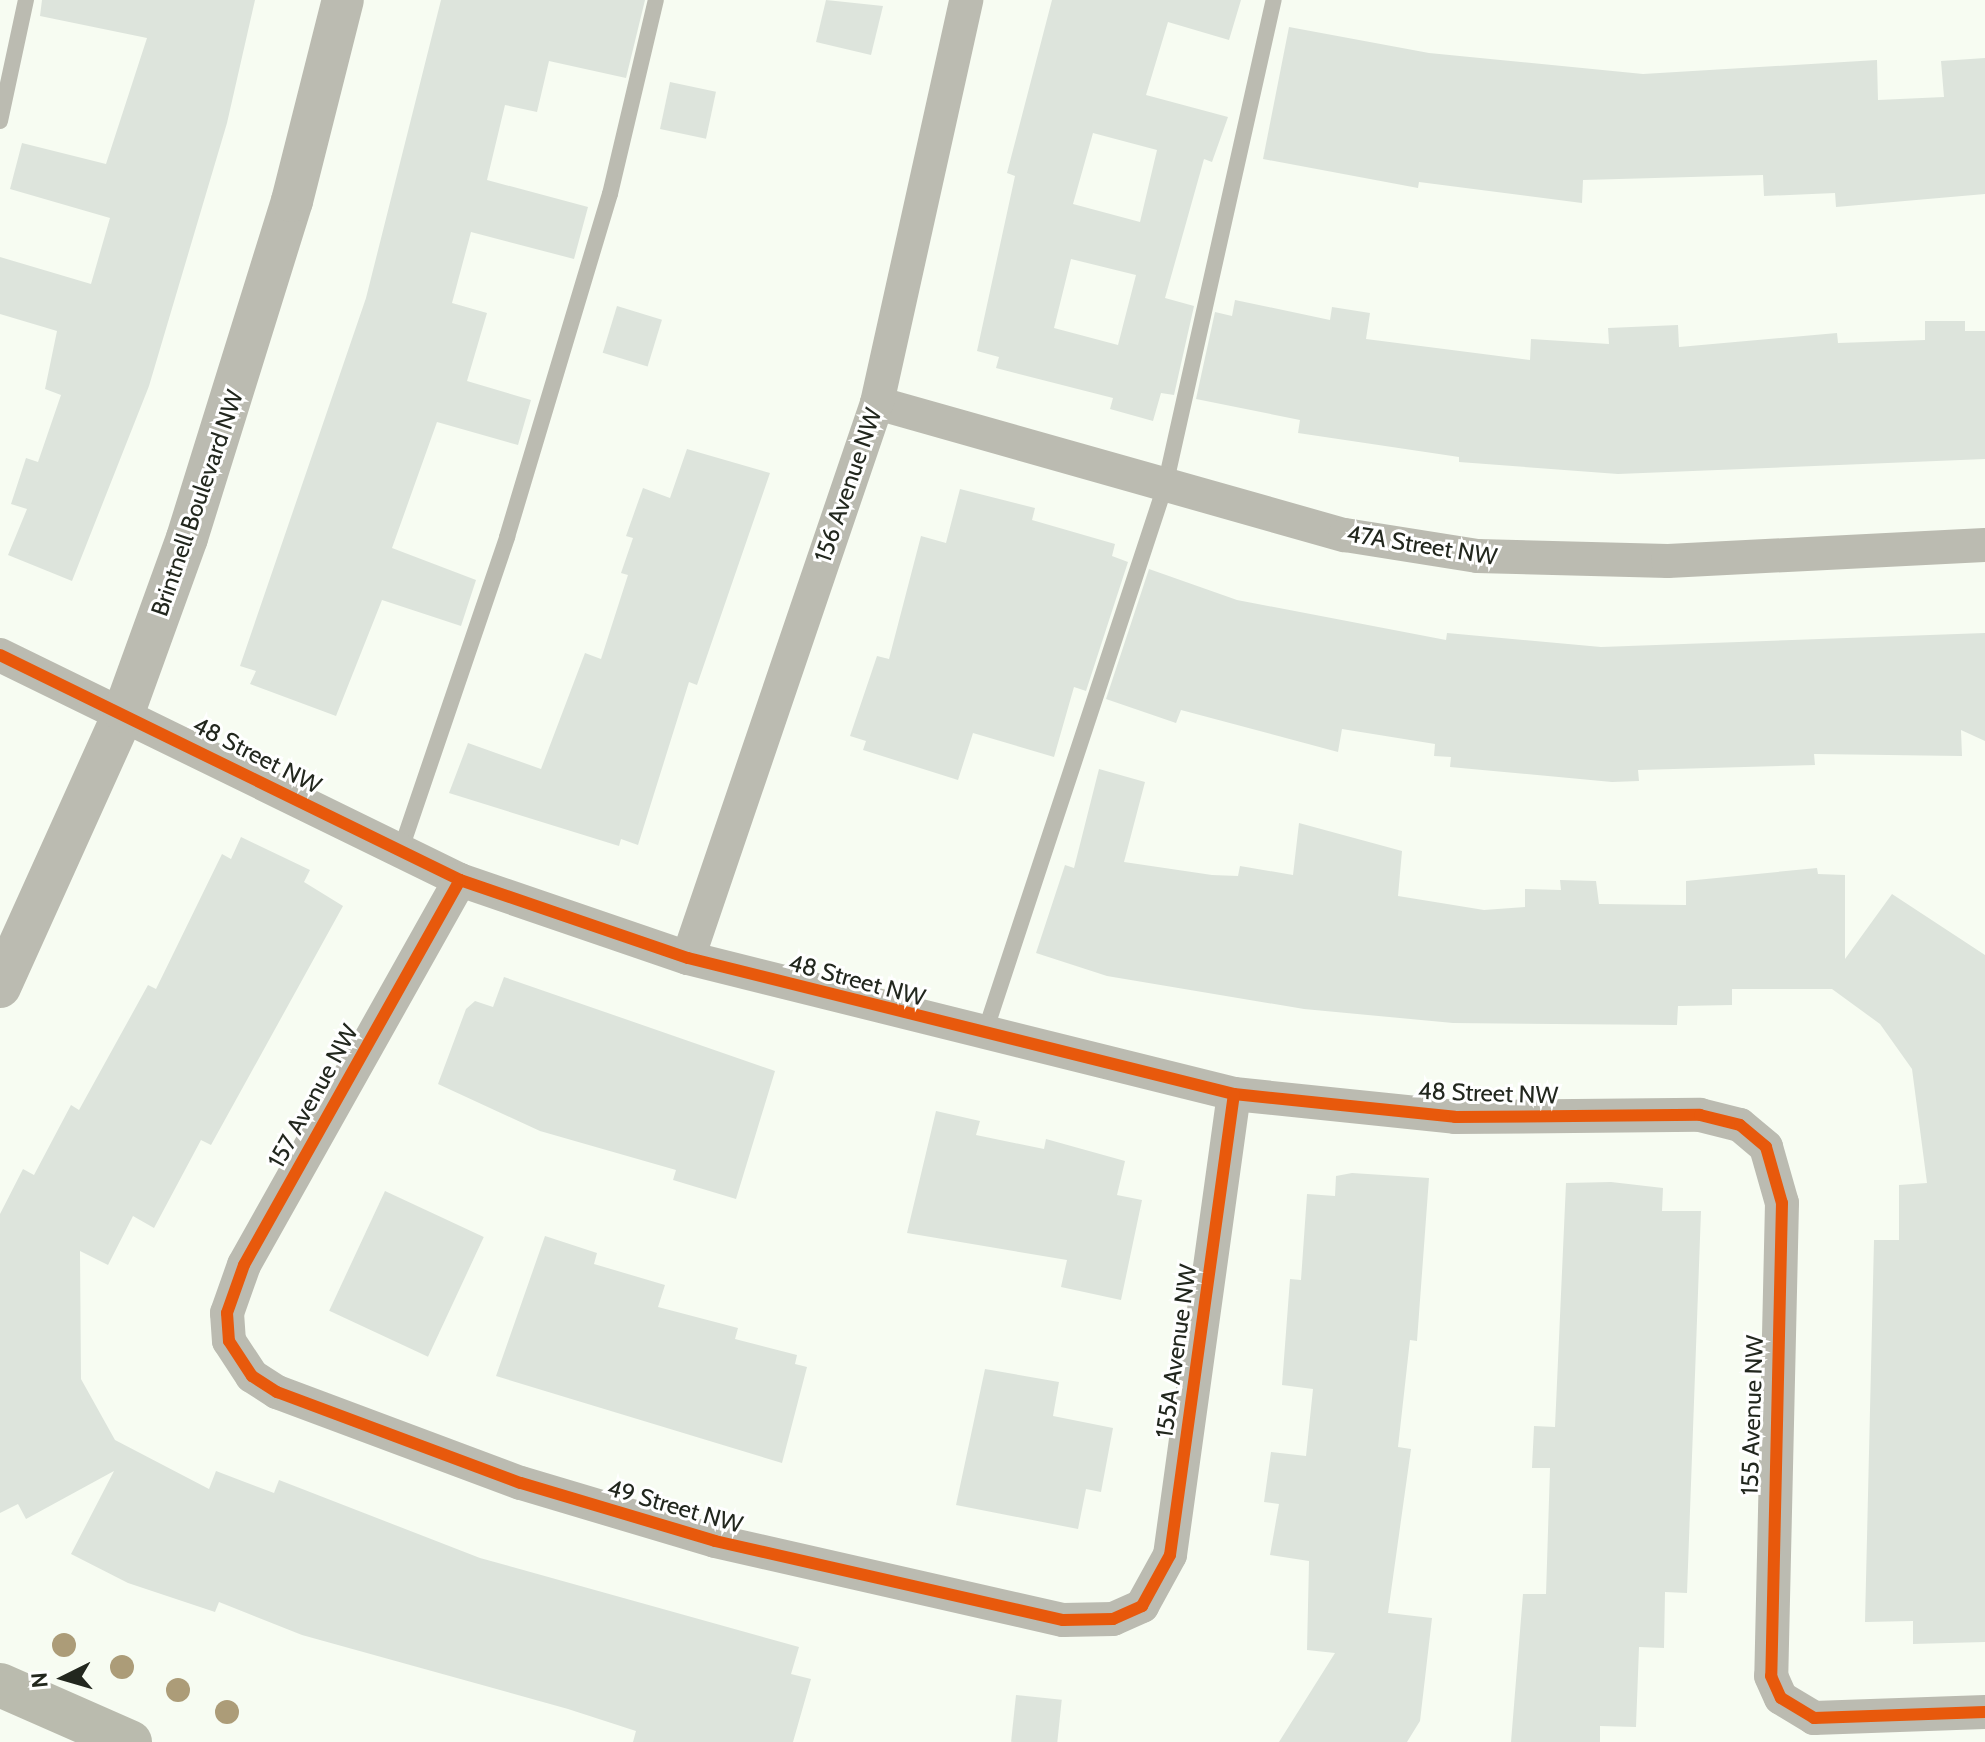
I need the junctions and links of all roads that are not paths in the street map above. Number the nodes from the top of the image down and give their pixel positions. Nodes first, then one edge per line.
1 (26, 0) edge
2 (343, 0) edge
3 (656, 0) edge
4 (966, 0) edge
5 (1274, 0) edge
6 (0, 121) edge
7 (877, 403) junction
8 (1165, 486) junction
9 (1985, 545) edge
10 (0, 655) edge
11 (124, 712) junction
12 (400, 852) junction
13 (460, 880) junction
14 (688, 958) junction
15 (0, 987) edge
16 (984, 1037) junction
17 (1234, 1094) junction
18 (1757, 1136) joint
19 (229, 1341) joint
20 (1142, 1606) joint
21 (0, 1685) edge
22 (1985, 1712) edge
23 (130, 1742) edge

1 - 6 lane
2 - 11 street, Brintnell Boulevard NW
3 - 12 lane
4 - 7 street, 156 Avenue NW
5 - 8 lane
7 - 8 street, 47A Street NW
7 - 14 street, 156 Avenue NW
8 - 9 street, 47A Street NW
8 - 16 lane
10 - 11 street, 48 Street NW
11 - 12 street, 48 Street NW
11 - 15 street, Brintnell Boulevard NW
12 - 13 street, 48 Street NW
13 - 14 street, 48 Street NW
13 - 19 street, 157 Avenue NW
14 - 16 street, 48 Street NW
16 - 17 street, 48 Street NW
17 - 18 street, 48 Street NW
17 - 20 street, 155A Avenue NW
18 - 22 street, 155 Avenue NW
19 - 20 street, 49 Street NW
21 - 23 main road

